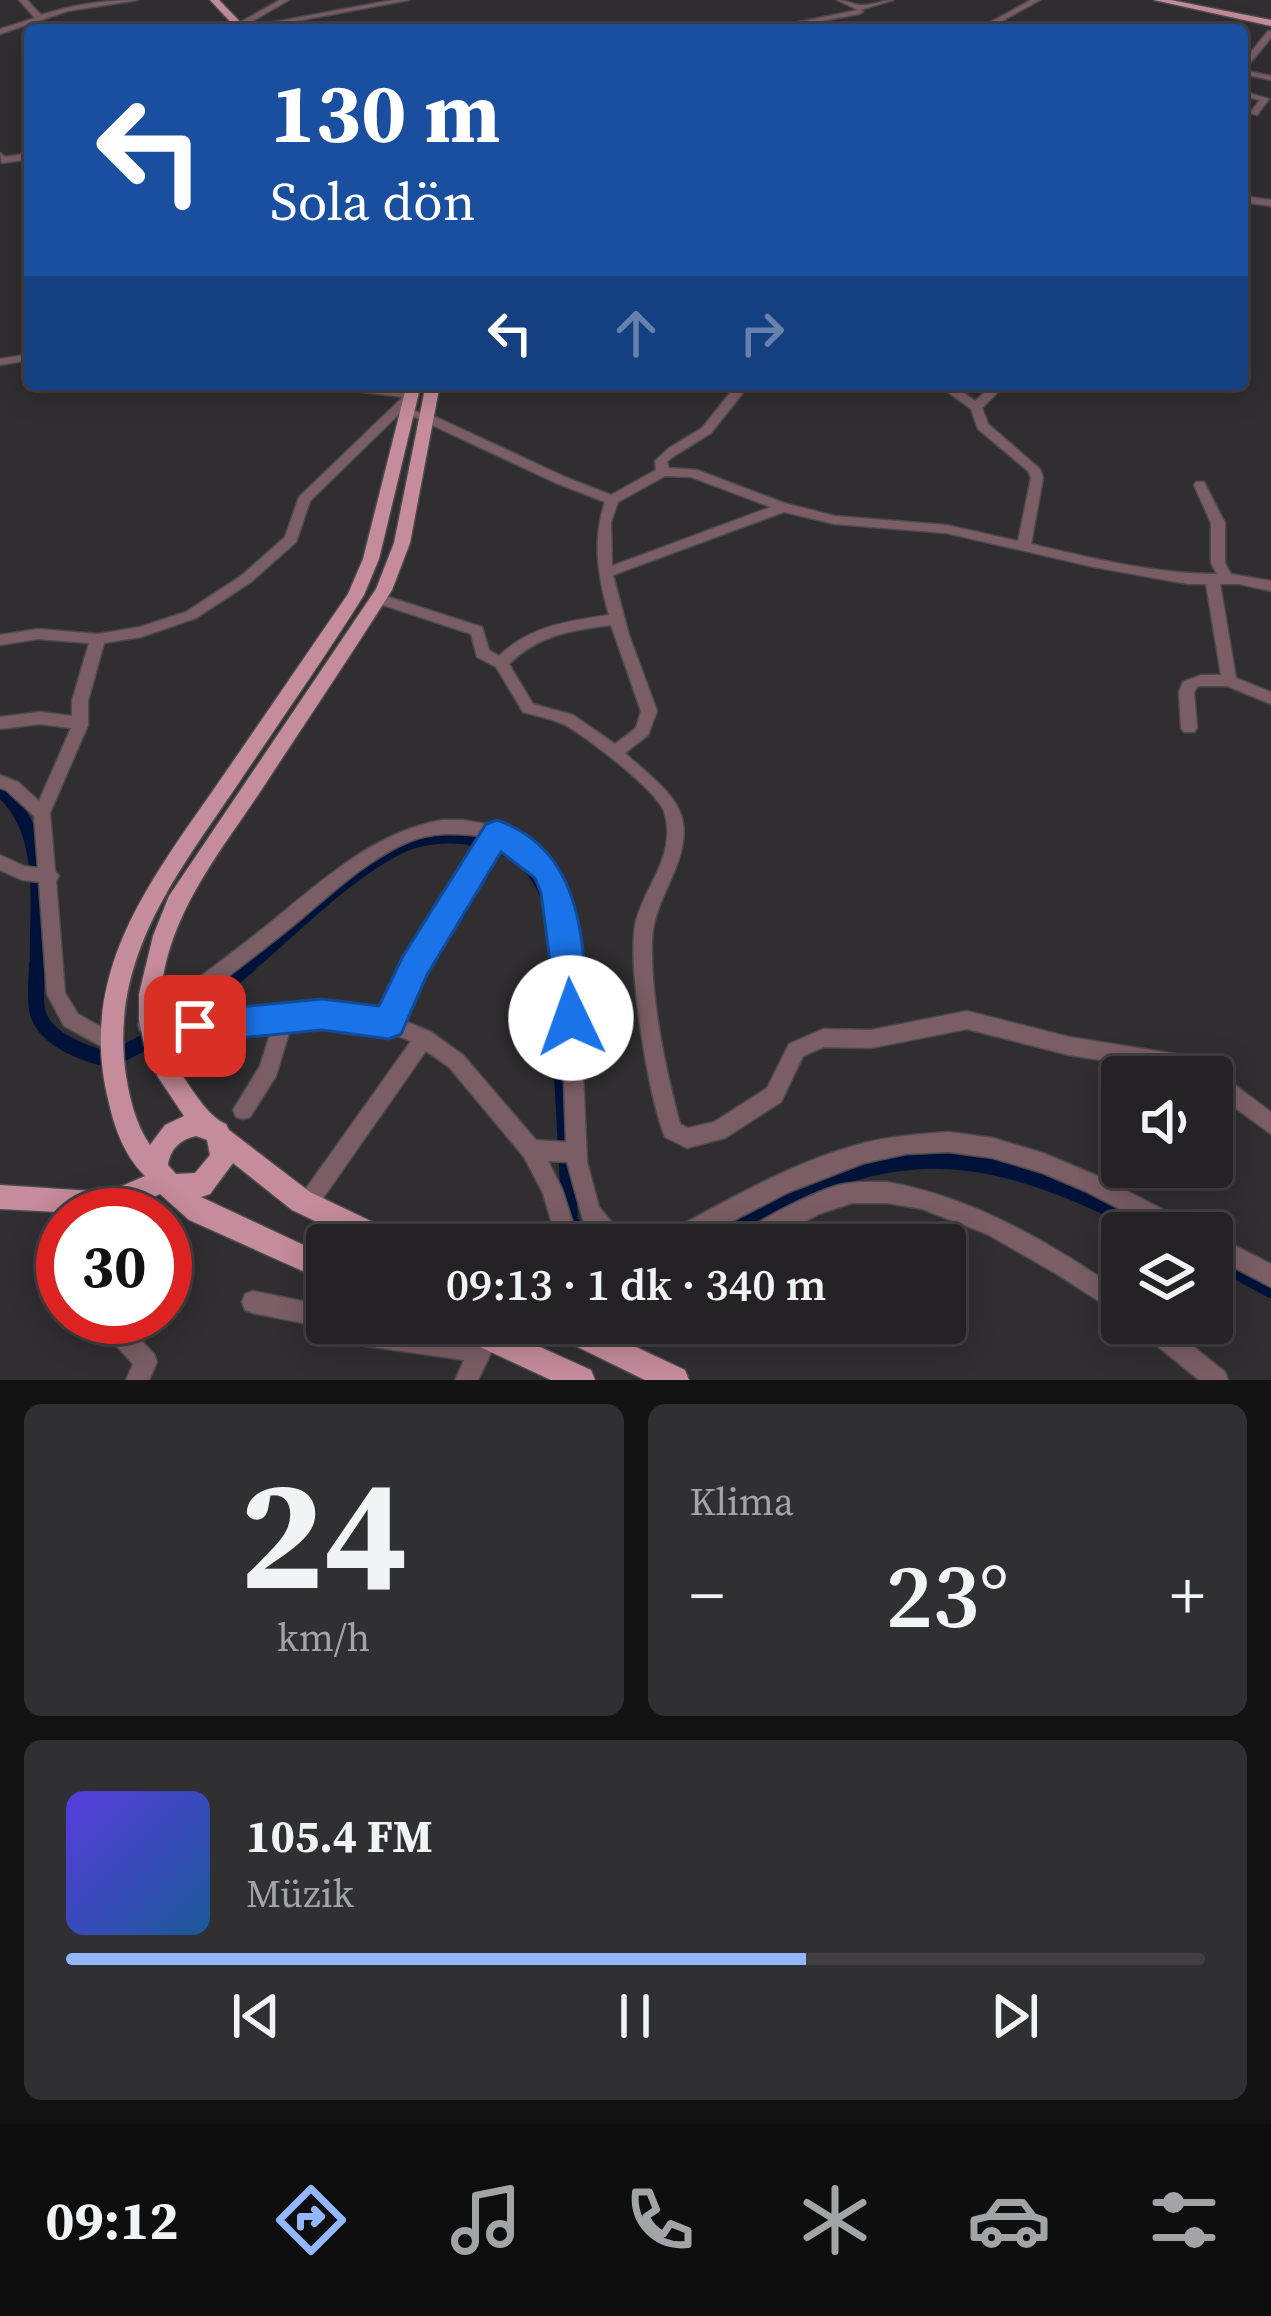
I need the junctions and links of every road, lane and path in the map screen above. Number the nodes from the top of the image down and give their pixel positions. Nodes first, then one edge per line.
1 (23, 0) edge
2 (134, 0) edge
3 (200, 0) edge
4 (214, 0) edge
5 (284, 0) edge
6 (405, 0) edge
7 (841, 0) edge
8 (889, 0) edge
9 (1036, 0) edge
10 (1158, 0) edge
11 (1173, 0) edge
12 (859, 12) dead end
13 (39, 18) junction
14 (1271, 22) edge
15 (231, 24) edge
16 (234, 24) edge
17 (246, 24) edge
18 (267, 24) edge
19 (795, 24) edge
20 (991, 24) edge
21 (0, 32) edge
22 (1271, 33) edge
23 (1257, 50) junction
24 (1248, 51) edge
25 (1271, 51) edge
26 (1248, 62) edge
27 (1248, 95) edge
28 (1253, 113) dead end
29 (354, 390) edge
30 (737, 390) edge
31 (952, 390) edge
32 (991, 390) edge
33 (415, 402) edge
34 (976, 407) junction
35 (663, 472) junction
36 (1200, 485) dead end
37 (613, 500) junction
38 (784, 507) junction
39 (1024, 544) junction
40 (606, 573) junction
41 (1219, 580) junction
42 (1271, 586) edge
43 (379, 599) junction
44 (618, 619) junction
45 (98, 639) junction
46 (0, 640) edge
47 (501, 663) junction
48 (1229, 681) junction
49 (1271, 698) edge
50 (0, 723) edge
51 (80, 725) junction
52 (1189, 728) dead end
53 (615, 752) junction
54 (0, 781) edge
55 (42, 813) junction
56 (493, 839) junction
57 (0, 862) edge
58 (50, 876) junction
59 (284, 1018) junction
60 (389, 1023) junction
61 (195, 1026) dead end
62 (150, 1034) junction
63 (424, 1038) junction
64 (109, 1052) junction
65 (1132, 1056) edge
66 (1233, 1095) edge
67 (243, 1110) dead end
68 (1271, 1124) edge
69 (214, 1132) junction
70 (531, 1150) junction
71 (570, 1154) junction
72 (162, 1179) junction
73 (0, 1196) edge
74 (308, 1204) junction
75 (1145, 1212) edge
76 (349, 1224) edge
77 (563, 1224) edge
78 (595, 1224) edge
79 (707, 1224) edge
80 (786, 1224) edge
81 (1233, 1257) edge
82 (306, 1260) edge
83 (1271, 1276) edge
84 (1101, 1290) edge
85 (254, 1302) dead end
86 (306, 1313) edge
87 (130, 1344) edge
88 (484, 1344) joint
89 (600, 1344) edge
90 (1173, 1344) edge
91 (137, 1380) edge
92 (466, 1380) edge
93 (581, 1380) edge
94 (675, 1380) edge
95 (1217, 1380) edge

1 - 13 street
2 - 13 street
3 - 15 main road
4 - 16 main road
5 - 17 street
6 - 18 street
7 - 8 street
9 - 20 street
10 - 14 main road
11 - 14 main road
12 - 19 street
13 - 21 street
22 - 23 street
23 - 24 street
23 - 25 street
23 - 26 street
27 - 28 street
29 - 33 street
30 - 35 street
31 - 34 street
32 - 34 street
33 - 37 street
33 - 43 main road
33 - 45 street
33 - 64 main road
34 - 39 street
35 - 37 street
35 - 38 street
36 - 41 street
37 - 40 street
38 - 39 street
38 - 40 street
39 - 41 street
40 - 44 street
41 - 42 street
41 - 48 street
43 - 47 street
43 - 62 main road
44 - 47 street
44 - 53 street
45 - 46 street
45 - 51 street
47 - 53 street
48 - 49 street
48 - 52 street
50 - 51 street
51 - 55 street
53 - 65 street
54 - 55 street
55 - 58 street
56 - 60 street
56 - 62 street
56 - 71 street
57 - 58 street
58 - 64 street
59 - 60 street
59 - 61 street
59 - 67 street
60 - 63 street
62 - 69 main road
63 - 70 street
63 - 74 street
64 - 72 main road
66 - 68 street
69 - 72 main road
69 - 72 main road
69 - 74 main road
70 - 71 street
70 - 77 street
71 - 78 street
72 - 73 main road
72 - 82 main road
74 - 76 main road
75 - 79 street
80 - 84 street
81 - 83 street
85 - 86 street
87 - 91 street
88 - 92 street
88 - 93 main road
89 - 94 main road
90 - 95 street

